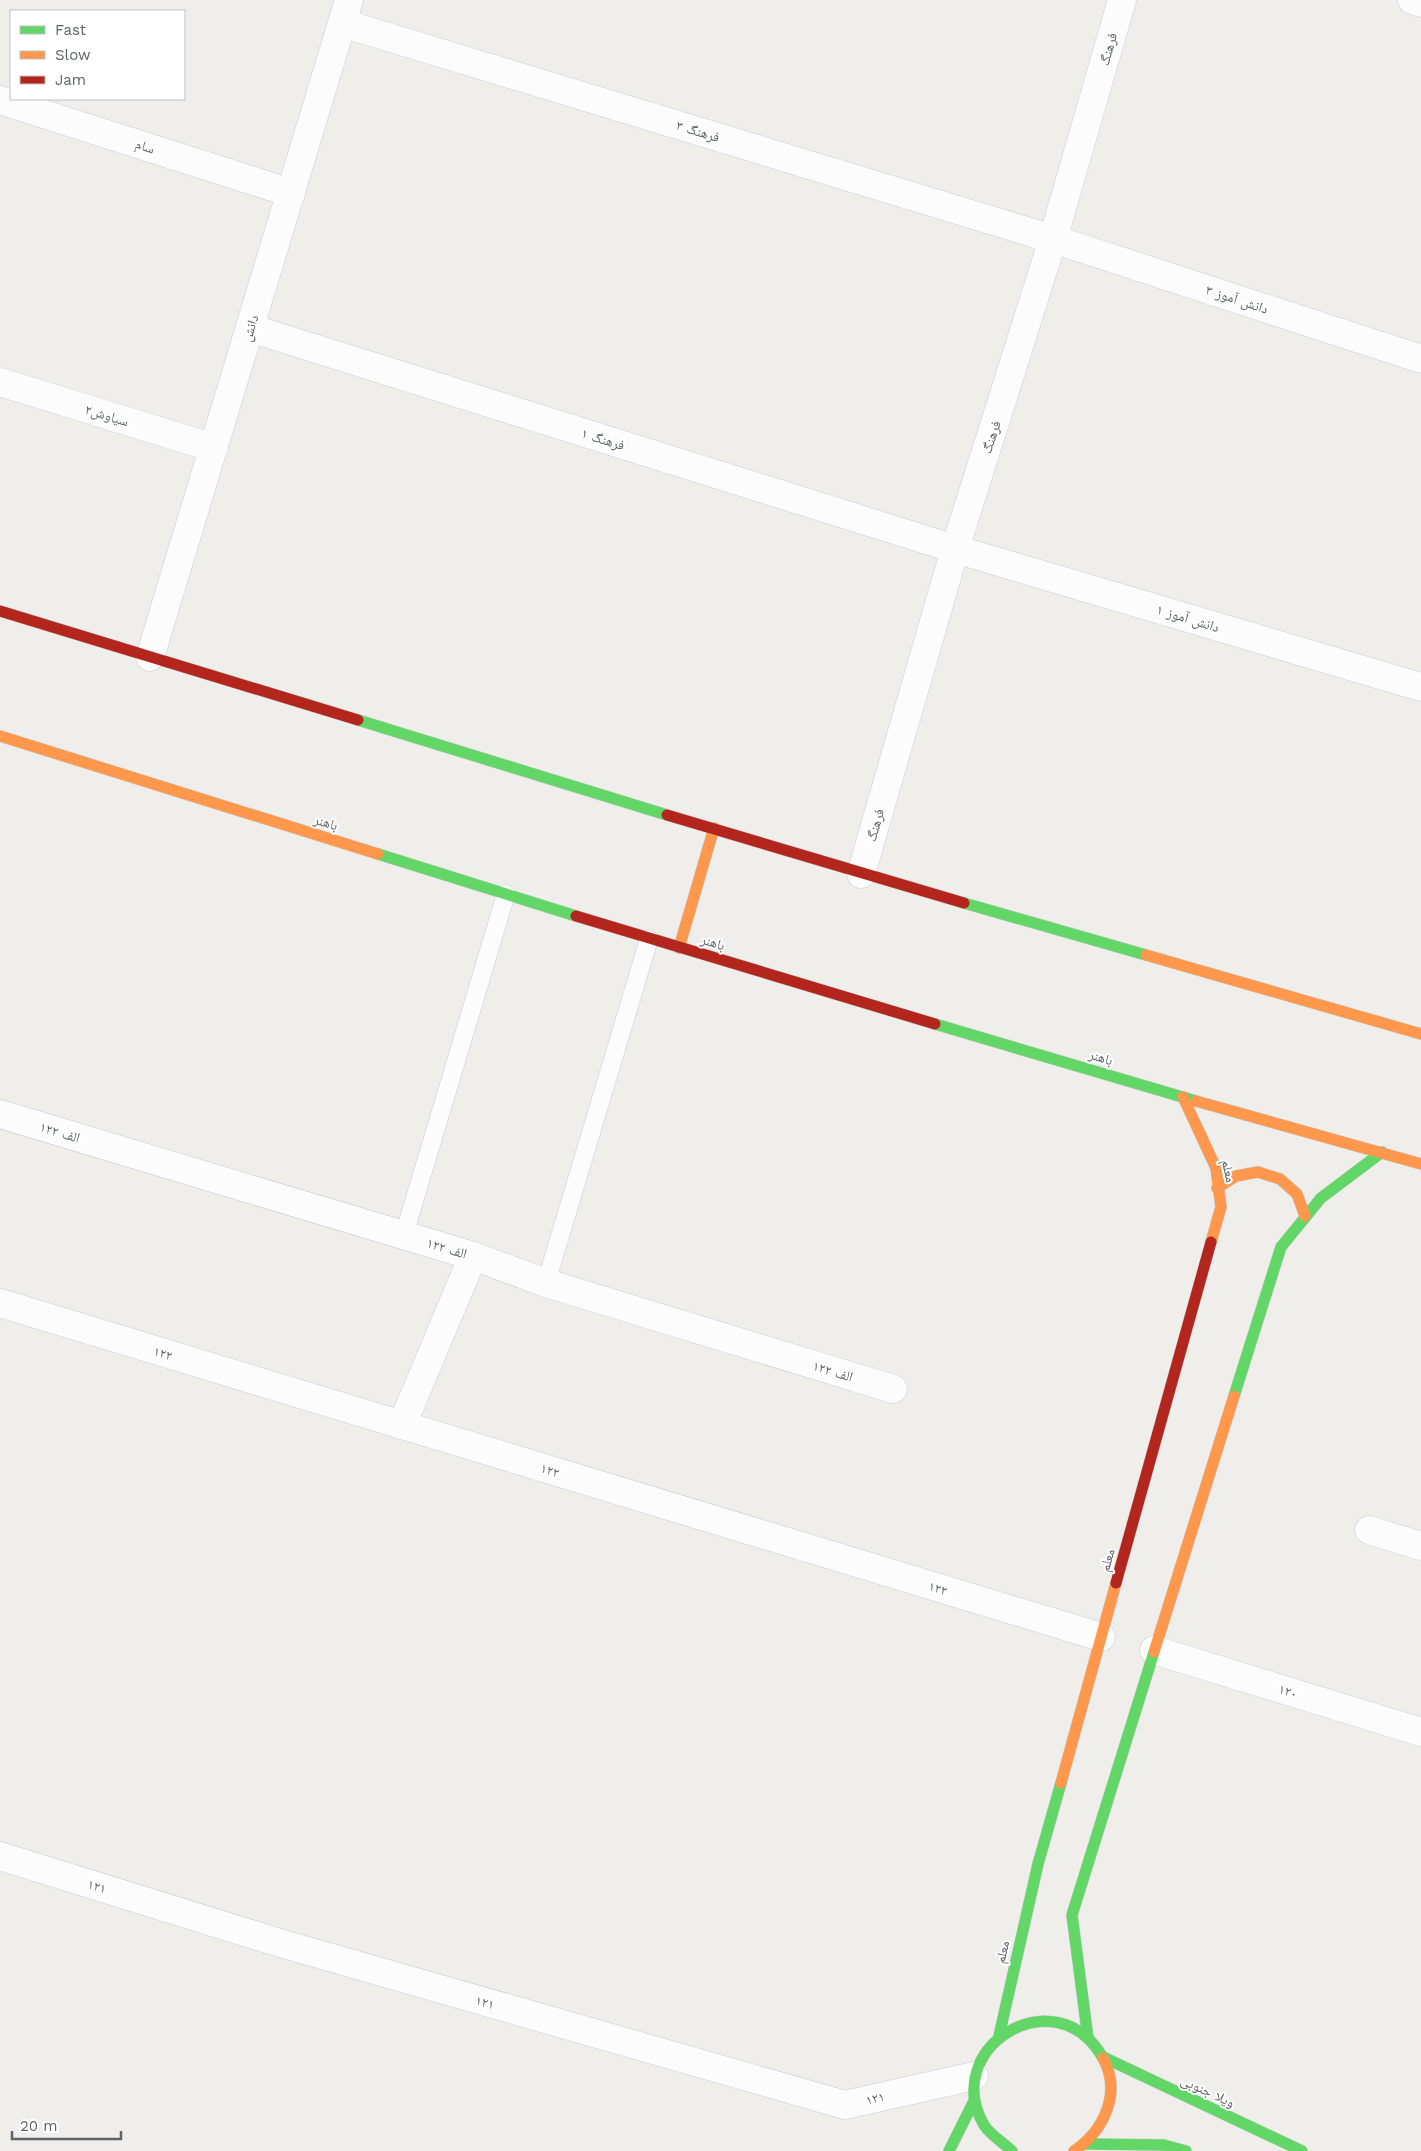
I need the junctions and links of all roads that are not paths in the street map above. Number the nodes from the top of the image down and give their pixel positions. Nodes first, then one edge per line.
1 (1122, 0) edge
2 (1412, 0) edge
3 (1421, 3) edge
4 (346, 12) edge
5 (0, 100) edge
6 (291, 193) junction
7 (1053, 239) junction
8 (250, 328) junction
9 (1421, 359) edge
10 (0, 382) edge
11 (214, 448) junction
12 (955, 549) junction
13 (0, 611) edge
14 (150, 657) junction
15 (1421, 688) edge
16 (0, 736) edge
17 (714, 828) junction
18 (861, 874) junction
19 (506, 894) junction
20 (649, 938) junction
21 (680, 948) junction
22 (1421, 1034) edge
23 (1184, 1098) junction
24 (0, 1114) edge
25 (1382, 1152) junction
26 (1421, 1164) edge
27 (1217, 1188) junction
28 (1305, 1216) junction
29 (404, 1235) junction
30 (473, 1256) junction
31 (546, 1283) junction
32 (0, 1304) edge
33 (893, 1389) dead end
34 (402, 1426) junction
35 (1369, 1530) dead end
36 (1421, 1546) edge
37 (1101, 1637) junction
38 (1154, 1650) junction
39 (1421, 1732) edge
40 (0, 1856) edge
41 (999, 2036) junction
42 (1088, 2038) junction
43 (1103, 2057) junction
44 (974, 2088) junction
45 (1086, 2144) junction
46 (949, 2151) edge
47 (1012, 2151) edge
48 (1074, 2151) edge
49 (1186, 2151) edge
50 (1302, 2151) edge

1 - 7 street, فرهنگ
2 - 3 street
4 - 6 street, دانش
4 - 7 street, فرهنگ ۳
5 - 6 street, سام
6 - 8 street, دانش
7 - 9 street, دانش آموز ۳
7 - 12 street, فرهنگ
8 - 11 street, دانش
8 - 12 street, فرهنگ ۱
10 - 11 street, سیاوش۲
11 - 14 street, دانش
12 - 15 street, دانش آموز ۱
12 - 18 street, فرهنگ
13 - 14 main road
14 - 17 main road
16 - 19 main road, باهنر
17 - 18 main road
17 - 21 main road
18 - 22 main road
19 - 20 main road, باهنر
19 - 29 lane
20 - 21 main road, باهنر
20 - 31 lane
21 - 23 main road, باهنر
23 - 25 main road, باهنر
23 - 27 main road, معلم
24 - 29 street, ۱۲۲ الف
25 - 26 main road, باهنر
25 - 28 main road
27 - 28 main road
27 - 37 main road, معلم
28 - 38 main road
29 - 30 street, ۱۲۲ الف
30 - 31 street, ۱۲۲ الف
30 - 34 street
31 - 33 street, ۱۲۲ الف
32 - 34 street, ۱۲۲
34 - 37 street, ۱۲۲
35 - 36 street
37 - 41 main road, معلم
38 - 39 street, ۱۲۰
38 - 42 main road
40 - 44 street, ۱۲۱
41 - 42 main road
41 - 44 main road
42 - 43 main road
43 - 45 main road
43 - 50 main road, ویلا جنوبی
44 - 46 main road
44 - 47 main road
45 - 48 main road
45 - 49 main road

